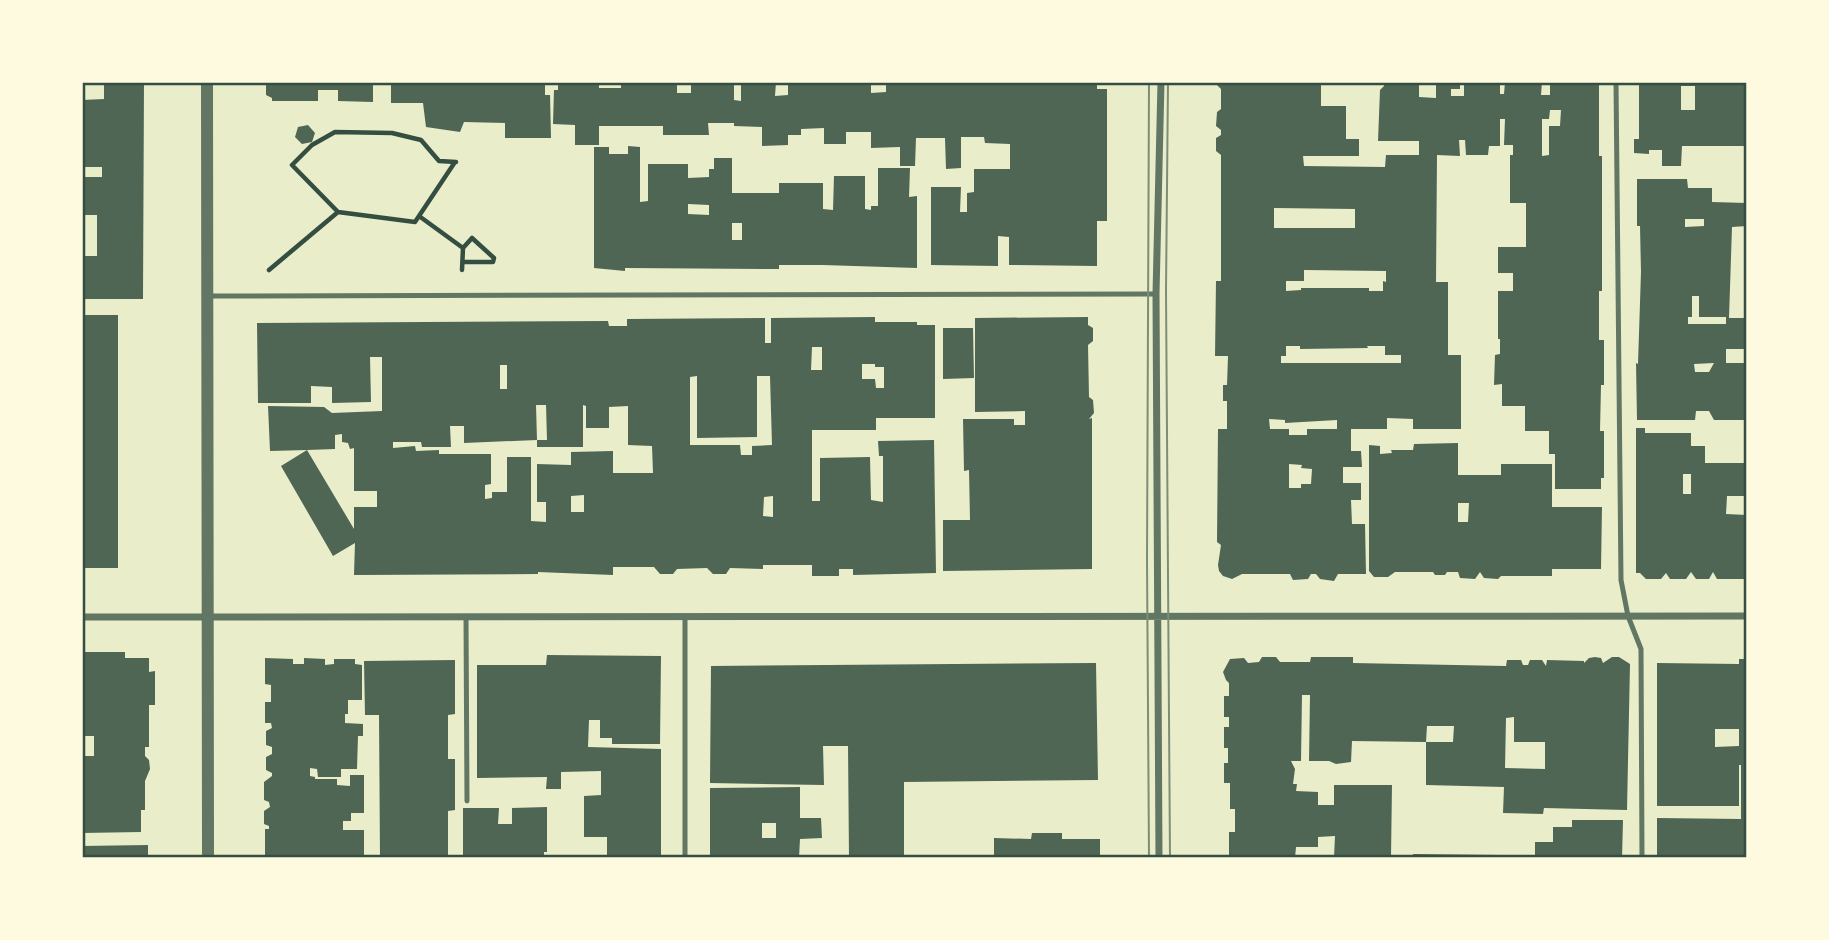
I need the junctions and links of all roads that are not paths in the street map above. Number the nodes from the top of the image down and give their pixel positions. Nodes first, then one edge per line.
1 (207, 82) edge
2 (1161, 82) edge
3 (1616, 82) edge
4 (1156, 294) junction
5 (207, 296) junction
6 (1628, 616) junction
7 (1747, 616) edge
8 (82, 617) edge
9 (208, 617) junction
10 (466, 617) junction
11 (685, 617) junction
12 (1159, 617) junction
13 (467, 801) dead end
14 (208, 858) edge
15 (685, 858) edge
16 (1159, 858) edge
17 (1642, 858) edge

1 - 5 street
2 - 4 street
3 - 6 lane
4 - 5 lane
4 - 12 street
5 - 9 street
6 - 7 street
6 - 12 street
6 - 17 lane
8 - 9 street
9 - 10 street
9 - 14 street
10 - 11 street
10 - 13 lane
11 - 12 street
11 - 15 lane
12 - 16 street

